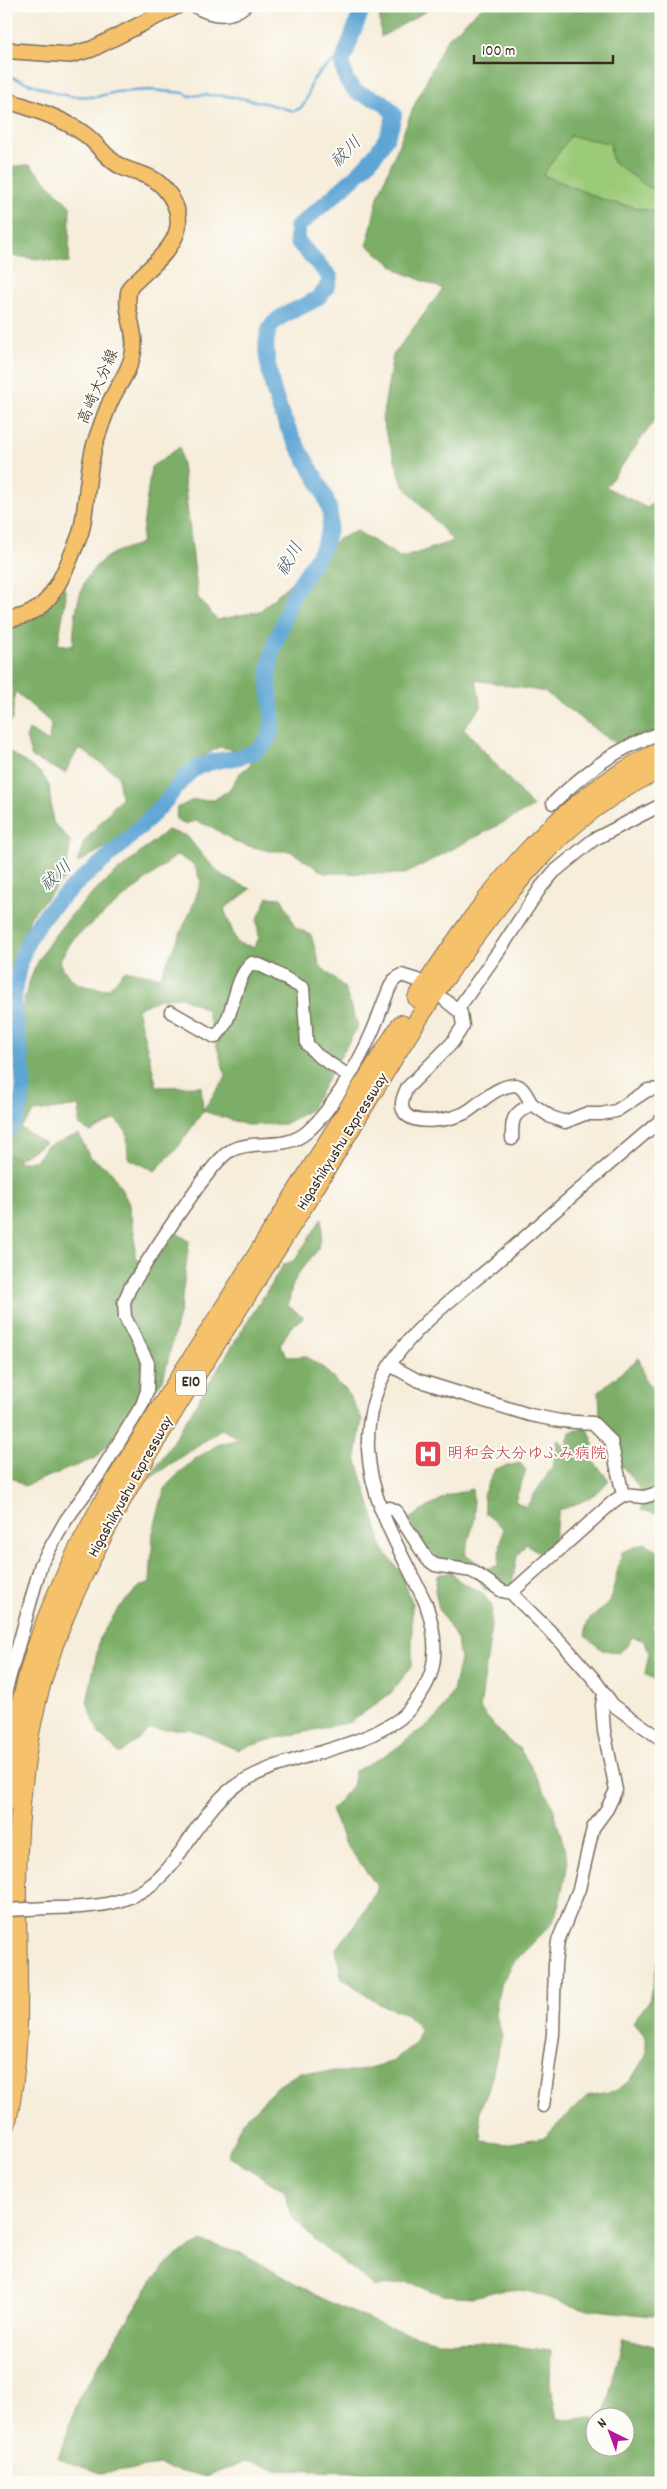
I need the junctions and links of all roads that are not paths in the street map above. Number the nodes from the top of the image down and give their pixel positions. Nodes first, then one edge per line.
1 (177, 6) edge
2 (194, 6) edge
3 (245, 6) edge
4 (6, 48) edge
5 (6, 100) edge
6 (6, 619) edge
7 (661, 733) edge
8 (661, 750) edge
9 (661, 769) edge
10 (553, 803) dead end
11 (661, 805) edge
12 (417, 980) dead end
13 (445, 1000) dead end
14 (458, 1009) junction
15 (171, 1012) dead end
16 (349, 1076) junction
17 (661, 1090) edge
18 (532, 1104) junction
19 (661, 1120) edge
20 (512, 1139) dead end
21 (390, 1365) junction
22 (661, 1492) edge
23 (623, 1496) junction
24 (380, 1508) junction
25 (511, 1593) junction
26 (6, 1690) edge
27 (604, 1694) junction
28 (661, 1739) edge
29 (6, 1801) edge
30 (6, 1910) edge
31 (543, 2106) dead end
32 (6, 2126) edge

1 - 4 main road
2 - 3 street
5 - 6 main road, 高崎大分線
7 - 10 street
8 - 29 highway, Higashikyushu Expressway / E10
9 - 32 highway, Higashikyushu Expressway / E10
11 - 14 street
12 - 16 street
13 - 14 street
14 - 18 street
15 - 16 street
16 - 26 street
17 - 18 street
18 - 20 street
19 - 21 street
21 - 23 street
21 - 24 street
22 - 23 street
23 - 25 street
24 - 25 street
24 - 30 street, bridge
25 - 27 street
27 - 28 street
27 - 31 street

